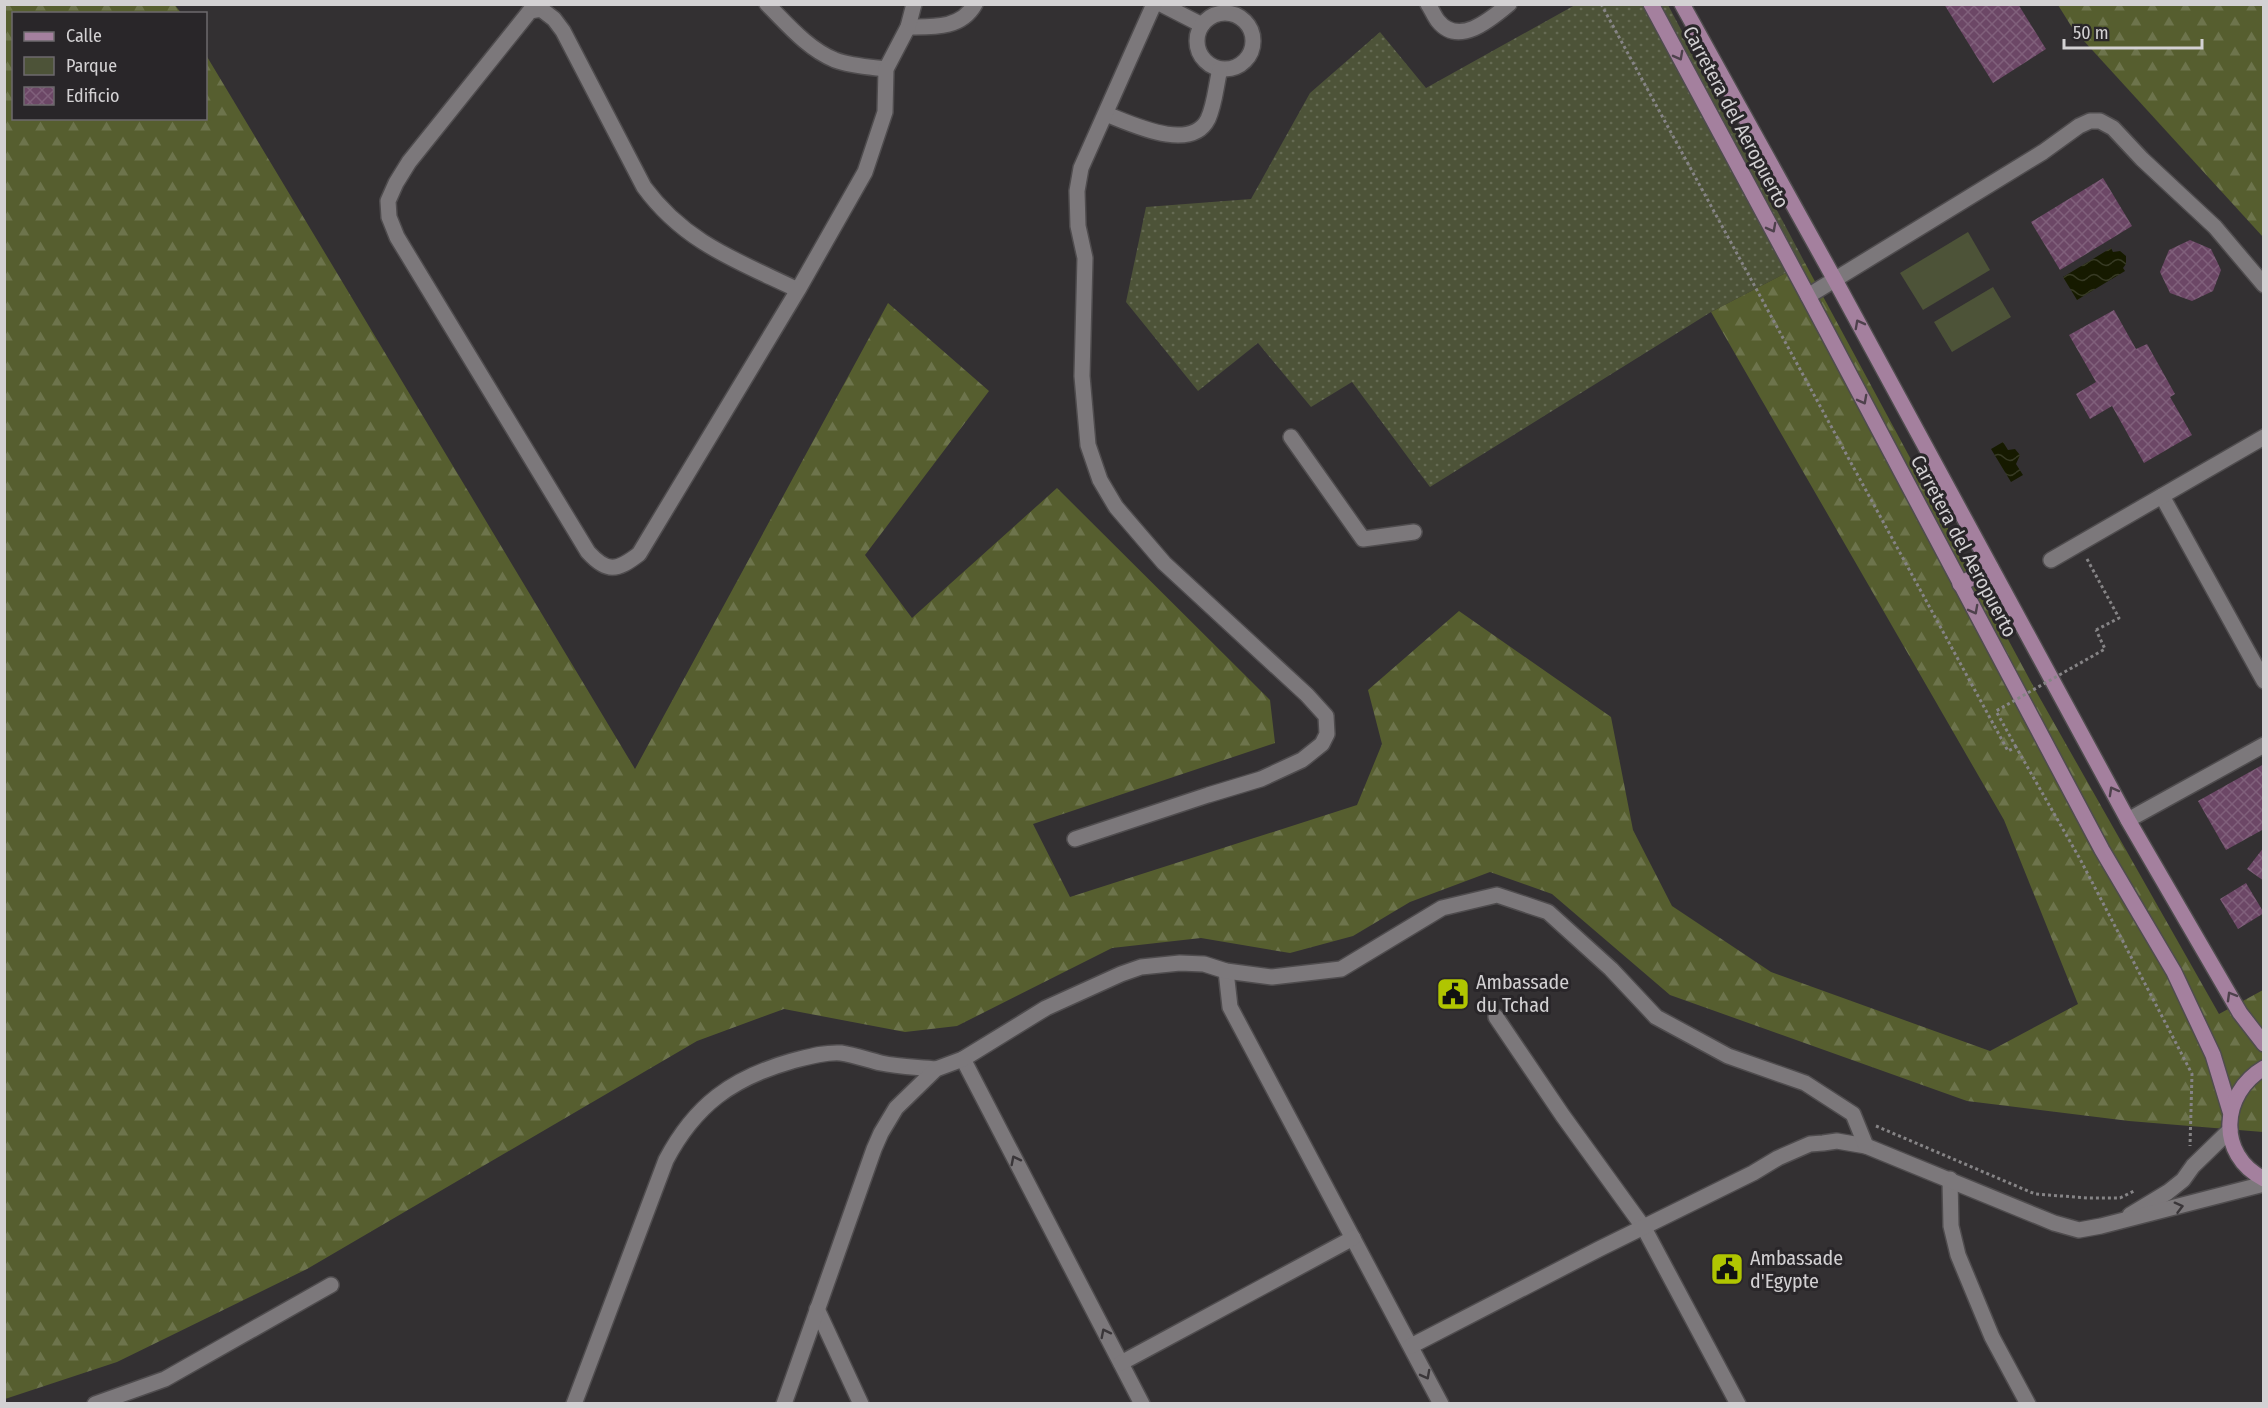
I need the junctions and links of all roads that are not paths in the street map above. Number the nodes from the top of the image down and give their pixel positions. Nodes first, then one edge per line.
1 (767, 4) edge
2 (914, 4) edge
3 (975, 4) edge
4 (1154, 4) edge
5 (1161, 4) edge
6 (1428, 4) edge
7 (1509, 4) edge
8 (1651, 4) edge
9 (1682, 4) edge
10 (1202, 25) junction
11 (908, 27) junction
12 (886, 69) junction
13 (1220, 69) junction
14 (1106, 114) junction
15 (1835, 280) junction
16 (2264, 285) edge
17 (798, 290) junction
18 (1808, 296) junction
19 (1291, 437) dead end
20 (2264, 437) edge
21 (2162, 496) junction
22 (1414, 532) dead end
23 (2051, 560) dead end
24 (1990, 568) junction
25 (1960, 584) junction
26 (2264, 681) edge
27 (2264, 745) edge
28 (2128, 819) junction
29 (1075, 839) dead end
30 (1226, 971) junction
31 (1496, 1017) dead end
32 (2264, 1044) edge
33 (963, 1059) junction
34 (2264, 1068) edge
35 (936, 1069) junction
36 (2230, 1112) junction
37 (2230, 1130) junction
38 (1866, 1146) junction
39 (1950, 1179) junction
40 (2264, 1179) edge
41 (2264, 1184) edge
42 (2122, 1220) junction
43 (1644, 1228) junction
44 (1353, 1238) junction
45 (331, 1285) dead end
46 (817, 1309) junction
47 (1411, 1346) junction
48 (1121, 1363) junction
49 (95, 1404) edge
50 (574, 1404) edge
51 (784, 1404) edge
52 (861, 1404) edge
53 (1142, 1404) edge
54 (1441, 1404) edge
55 (1738, 1404) edge
56 (2028, 1404) edge

1 - 12 street
2 - 11 street
3 - 11 street
4 - 14 street
5 - 10 street
6 - 7 street
8 -> 18 main road, Carretera del Aeropuerto
9 - 15 main road, Carretera del Aeropuerto
10 - 13 street
10 - 13 street
11 - 12 street
12 - 17 street
13 - 14 street
14 - 29 street
15 - 16 street
15 - 18 street
24 -> 15 main road, Carretera del Aeropuerto
17 - 17 street
18 -> 25 main road, Carretera del Aeropuerto
19 - 22 street
20 - 21 street
21 - 23 street
21 - 26 street
24 - 25 main road
28 -> 24 main road, Carretera del Aeropuerto
25 -> 36 main road, Carretera del Aeropuerto
27 - 28 street
32 -> 28 main road, Carretera del Aeropuerto
30 - 33 street
30 - 38 street
30 - 44 street
31 - 43 street
33 - 35 street
48 -> 33 street
34 - 36 main road
35 - 46 street
35 - 50 street
36 - 37 main road
37 - 40 main road
37 - 42 street
38 - 39 street
38 - 43 street
39 - 42 street
39 - 56 street
42 -> 41 street
43 - 47 street
43 - 55 street
44 - 47 street
44 - 48 street
45 - 49 street
46 - 51 street
46 - 52 street
47 -> 54 street
48 - 53 street

